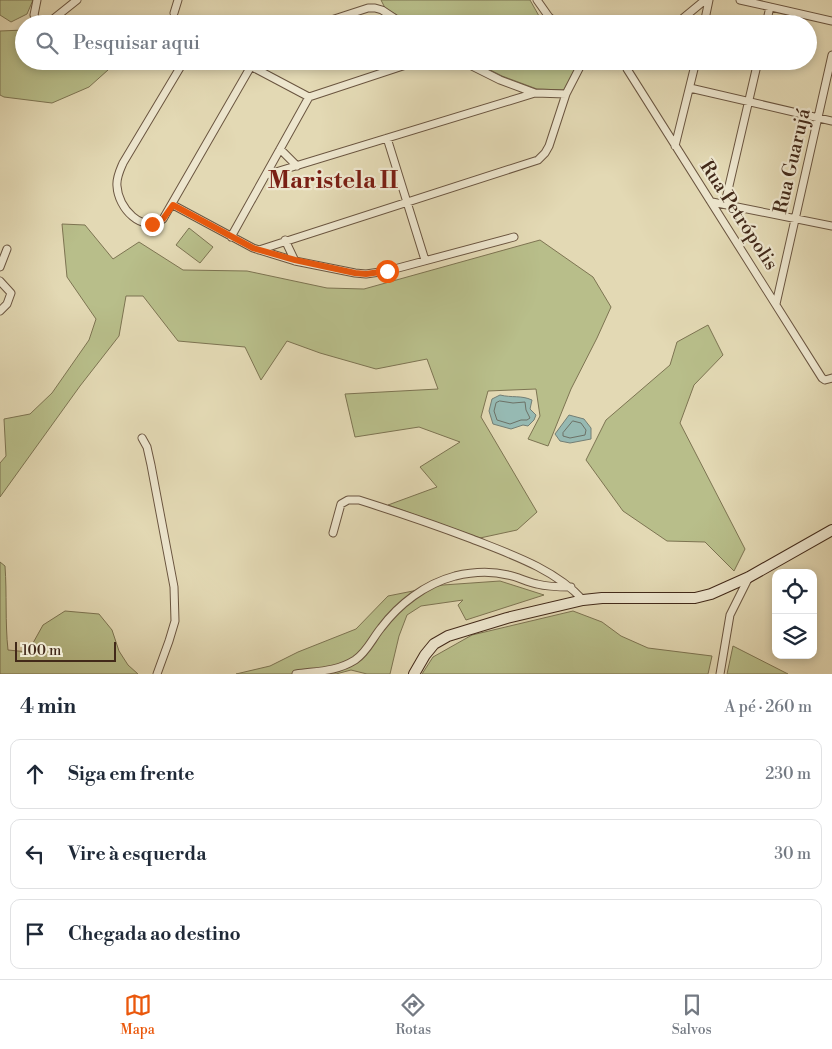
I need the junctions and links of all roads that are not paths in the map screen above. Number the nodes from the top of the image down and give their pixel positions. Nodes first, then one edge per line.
1 (37, 0) edge
2 (77, 0) edge
3 (178, 0) edge
4 (537, 0) edge
5 (704, 0) edge
6 (709, 0) edge
7 (740, 0) edge
8 (770, 7) junction
9 (174, 13) dead end
10 (35, 15) edge
11 (58, 15) edge
12 (347, 15) edge
13 (387, 15) edge
14 (548, 15) edge
15 (686, 15) edge
16 (706, 15) edge
17 (768, 15) edge
18 (805, 15) edge
19 (817, 18) edge
20 (832, 21) edge
21 (832, 55) edge
22 (179, 70) edge
23 (249, 70) edge
24 (263, 70) edge
25 (391, 70) edge
26 (480, 70) edge
27 (578, 70) edge
28 (628, 70) edge
29 (694, 70) edge
30 (756, 70) edge
31 (690, 88) junction
32 (535, 93) junction
33 (566, 94) junction
34 (310, 97) junction
35 (748, 102) junction
36 (818, 118) junction
37 (832, 121) edge
38 (387, 138) junction
39 (675, 146) junction
40 (280, 150) junction
41 (297, 166) junction
42 (266, 175) junction
43 (407, 201) junction
44 (712, 202) junction
45 (726, 204) junction
46 (173, 205) junction
47 (796, 218) junction
48 (832, 226) edge
49 (231, 237) junction
50 (514, 237) dead end
51 (285, 240) junction
52 (7, 249) dead end
53 (259, 250) junction
54 (295, 260) junction
55 (425, 260) junction
56 (0, 267) edge
57 (0, 281) edge
58 (776, 304) junction
59 (0, 311) edge
60 (829, 379) edge
61 (142, 438) dead end
62 (832, 530) edge
63 (334, 533) dead end
64 (749, 577) junction
65 (572, 587) junction
66 (583, 600) junction
67 (157, 674) edge
68 (296, 674) edge
69 (414, 674) edge
70 (720, 674) edge

1 - 10 street
2 - 11 street
3 - 9 street
4 - 14 street
5 - 15 street
6 - 16 street
7 - 8 street
8 - 17 street
8 - 18 street
12 - 13 street
19 - 20 street
21 - 36 street, Rua Guarujá
22 - 46 street
23 - 46 street
24 - 34 street
25 - 34 street
26 - 32 street
27 - 33 street
28 - 39 street, Rua Petrópolis
29 - 31 street
30 - 35 street
31 - 35 street
31 - 39 street
32 - 33 street
32 - 38 street
33 - 43 street
34 - 40 street
35 - 36 street
35 - 45 street
36 - 37 street
36 - 47 street, Rua Guarujá
38 - 41 street
38 - 43 street
39 - 44 street, Rua Petrópolis
40 - 41 street
40 - 42 street
41 - 42 street
42 - 49 street
43 - 51 street
43 - 55 street
44 - 45 street
44 - 58 street, Rua Petrópolis
45 - 47 street
46 - 49 street
47 - 48 street
47 - 58 street, Rua Guarujá
49 - 53 street
50 - 55 street
51 - 53 street
51 - 54 street
52 - 56 street
53 - 54 street
54 - 55 street
57 - 59 street
58 - 60 street, Rua Petrópolis
61 - 67 street
62 - 64 main road
63 - 65 street
64 - 66 main road
64 - 70 street
65 - 66 street
65 - 68 street
66 - 69 main road

